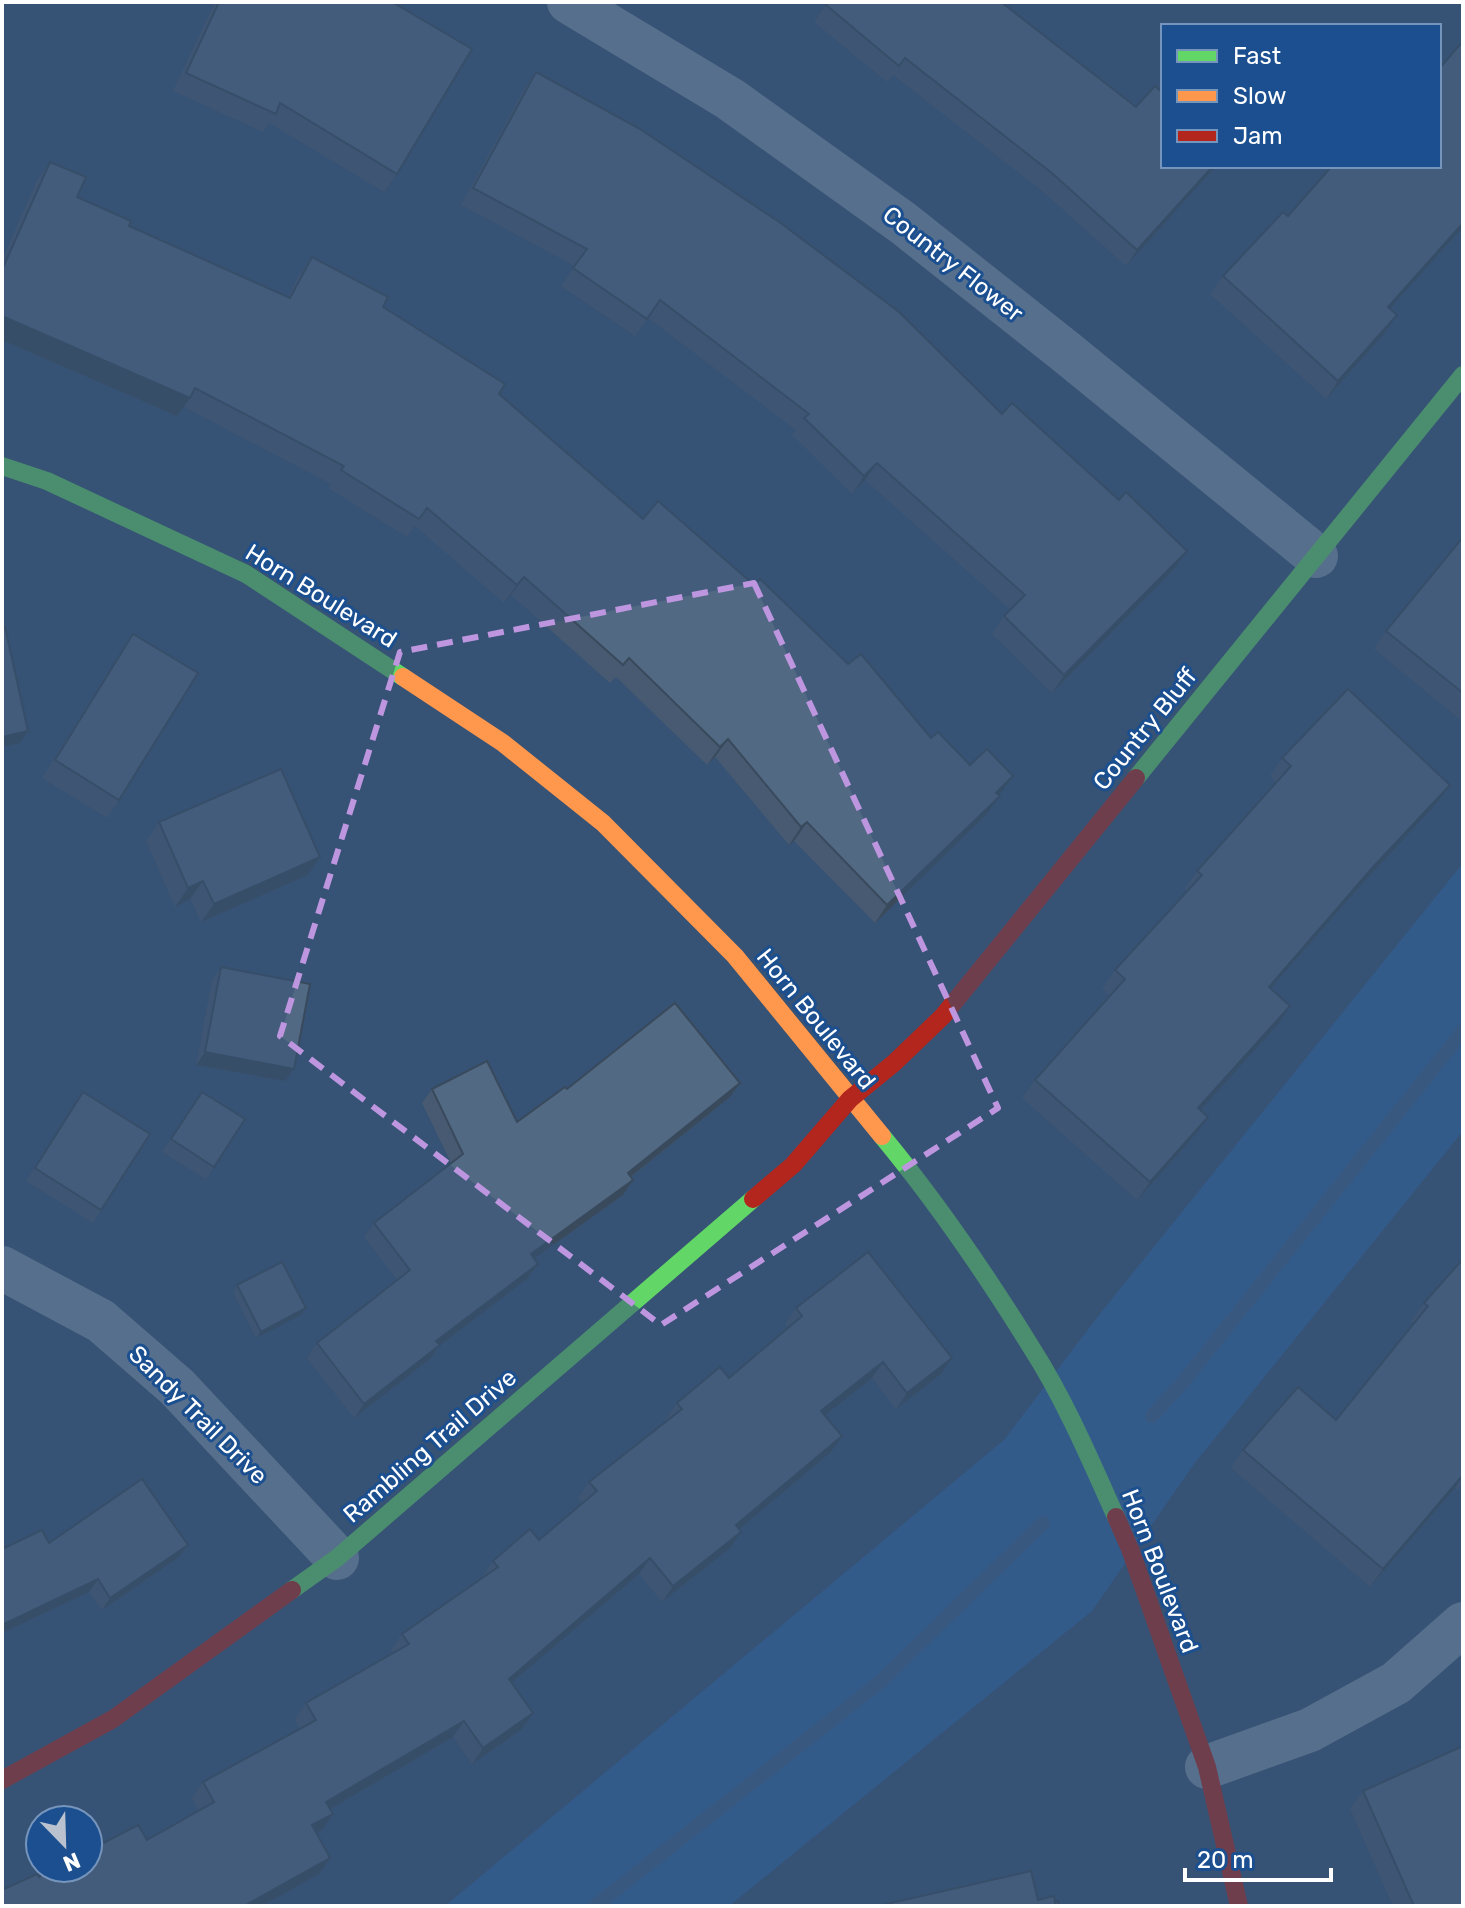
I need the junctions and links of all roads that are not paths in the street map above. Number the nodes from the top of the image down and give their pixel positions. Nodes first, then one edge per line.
1 (569, 2) edge
2 (1463, 375) edge
3 (2, 466) edge
4 (1316, 556) junction
5 (850, 1099) junction
6 (2, 1268) edge
7 (337, 1558) junction
8 (1463, 1624) edge
9 (1207, 1767) junction
10 (2, 1780) edge
11 (1239, 1906) edge

1 - 4 street, Country Flower
2 - 4 street, Country Bluff
3 - 5 street, Horn Boulevard
4 - 5 street, Country Bluff
5 - 7 street, Rambling Trail Drive
5 - 9 street, Horn Boulevard
6 - 7 street, Sandy Trail Drive
7 - 10 street, Rambling Trail Drive
8 - 9 street
9 - 11 street, Horn Boulevard

